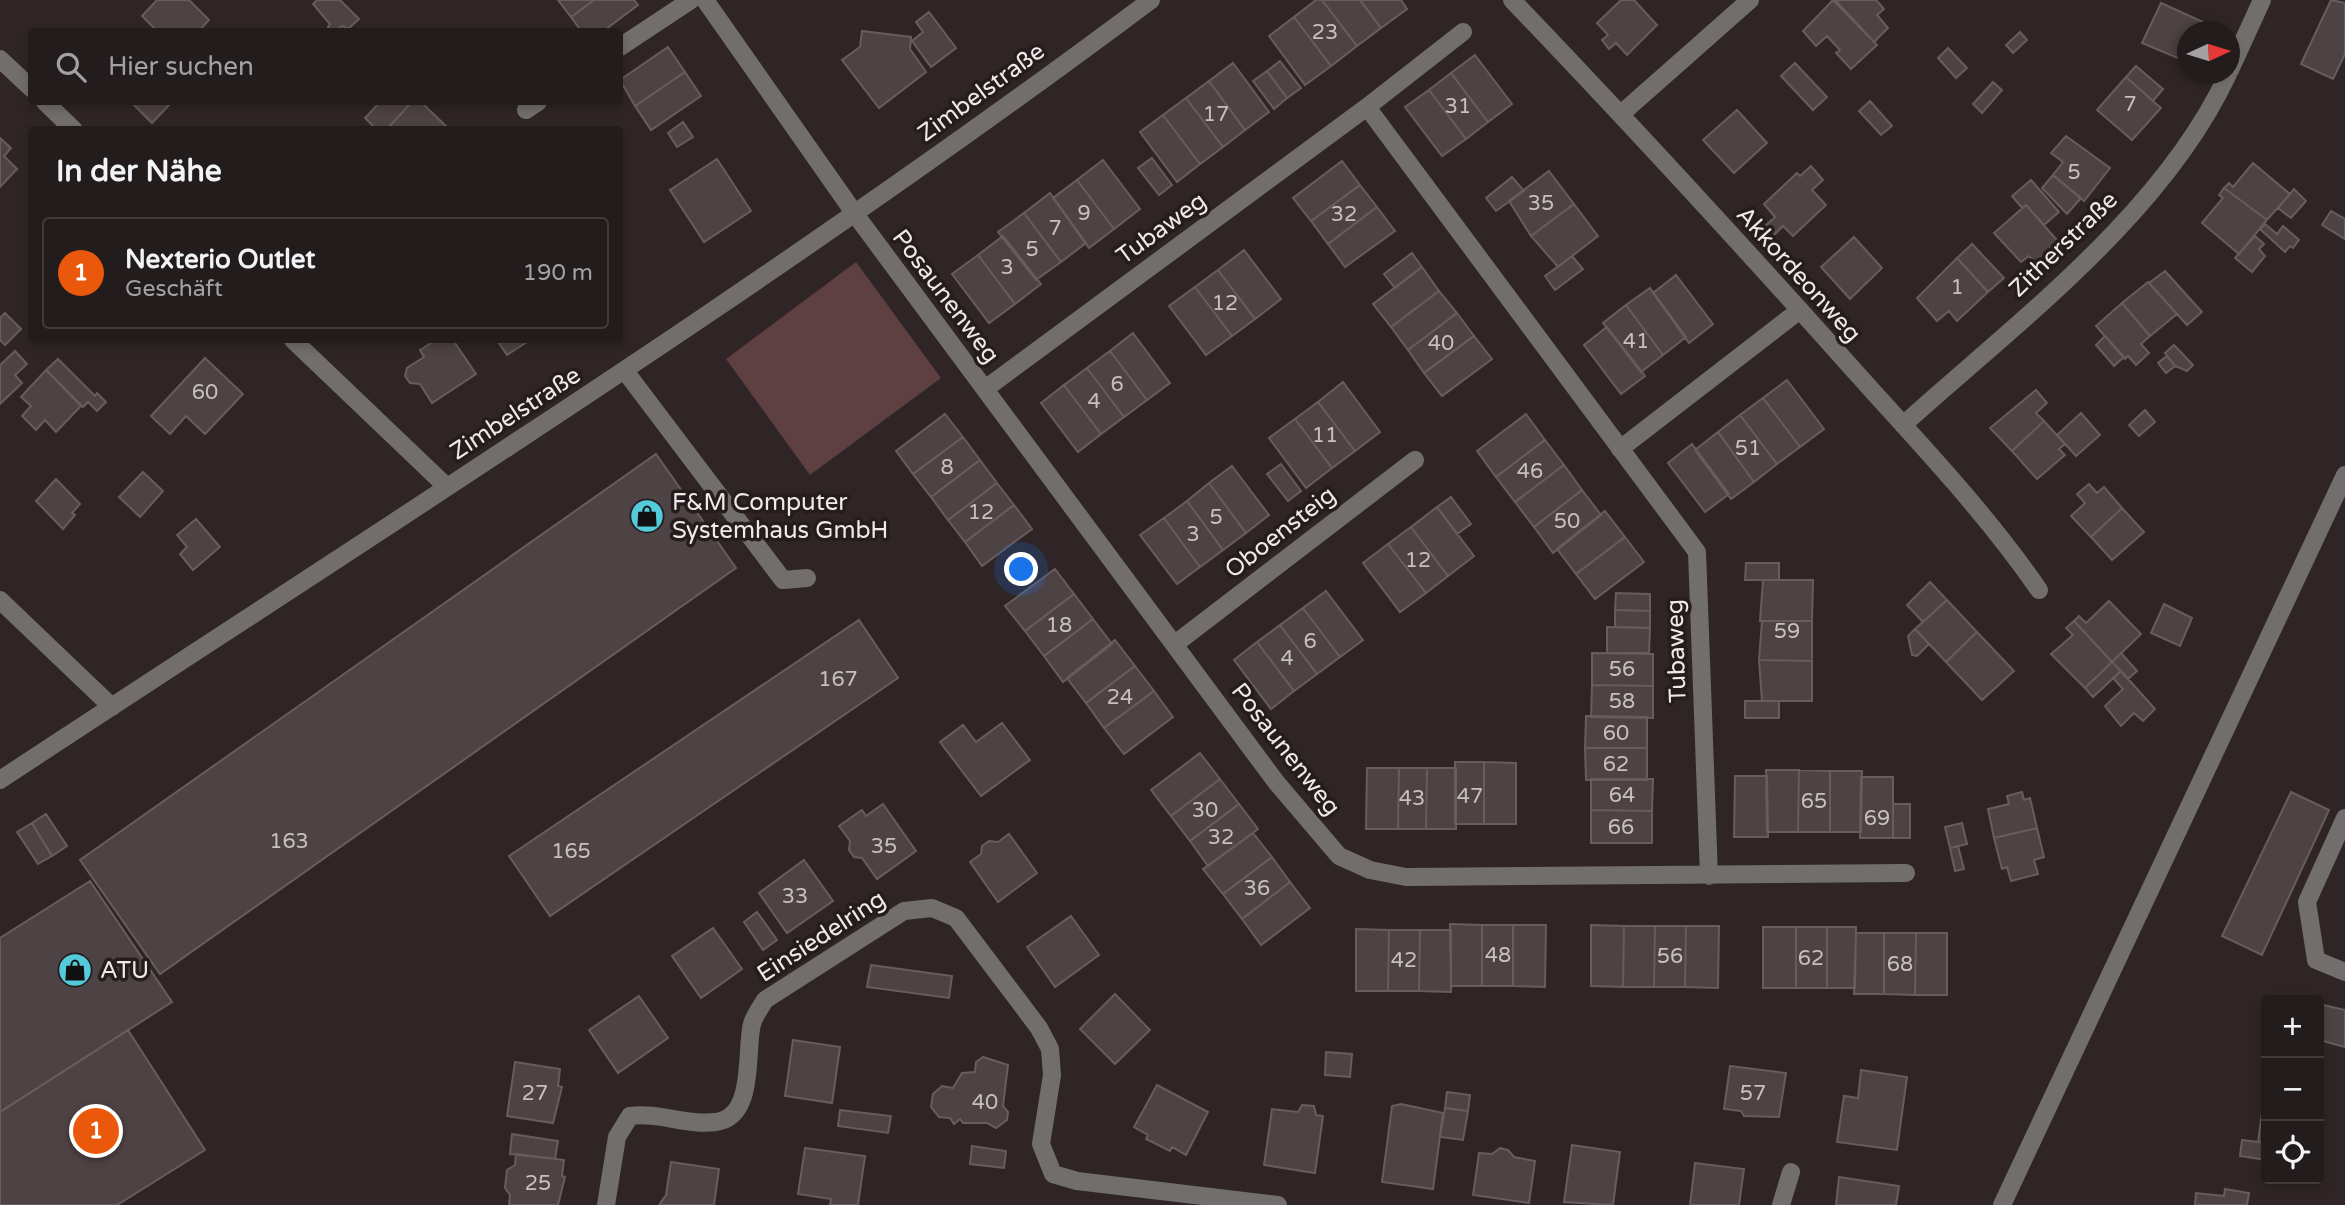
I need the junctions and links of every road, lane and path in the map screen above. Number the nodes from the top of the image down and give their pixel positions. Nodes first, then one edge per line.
1 (691, 0) edge
2 (705, 0) edge
3 (1151, 0) edge
4 (1512, 0) edge
5 (1750, 0) edge
6 (2262, 0) edge
7 (1463, 32) dead end
8 (623, 45) edge
9 (2240, 48) edge
10 (0, 59) edge
11 (2223, 84) edge
12 (28, 85) edge
13 (48, 105) edge
14 (1367, 107) junction
15 (1621, 114) junction
16 (70, 126) edge
17 (855, 214) junction
18 (1800, 310) junction
19 (296, 343) edge
20 (625, 371) junction
21 (985, 389) junction
22 (1903, 425) junction
23 (1620, 449) junction
24 (1415, 460) dead end
25 (2345, 475) edge
26 (447, 487) junction
27 (807, 578) dead end
28 (2039, 590) dead end
29 (0, 600) edge
30 (1175, 644) junction
31 (112, 707) junction
32 (0, 780) edge
33 (2345, 818) edge
34 (1906, 873) dead end
35 (1709, 876) junction
36 (2345, 972) edge
37 (1791, 1172) dead end
38 (606, 1205) edge
39 (1278, 1205) edge
40 (1781, 1205) edge
41 (2002, 1205) edge

1 - 8 street
2 - 17 street, Posaunenweg
3 - 17 street, Zimbelstraße
4 - 15 street, Akkordeonweg
5 - 15 street
6 - 9 street, Zitherstraße
7 - 14 street, Tubaweg
10 - 12 street
11 - 22 street, Zitherstraße
13 - 16 street
14 - 21 street, Tubaweg
14 - 23 street, Tubaweg
15 - 18 street, Akkordeonweg
17 - 20 street, Zimbelstraße
17 - 21 street, Posaunenweg
18 - 22 street, Akkordeonweg
18 - 23 street
19 - 26 street
20 - 26 street, Zimbelstraße
20 - 27 street
21 - 30 street, Posaunenweg
22 - 28 street, Akkordeonweg
23 - 35 street, Tubaweg
24 - 30 street, Oboensteig
25 - 41 street
26 - 31 street, Zimbelstraße
29 - 31 street
30 - 35 street, Posaunenweg
31 - 32 street, Zimbelstraße
33 - 36 street
34 - 35 street, Posaunenweg
37 - 40 street
38 - 39 street, Einsiedelring

